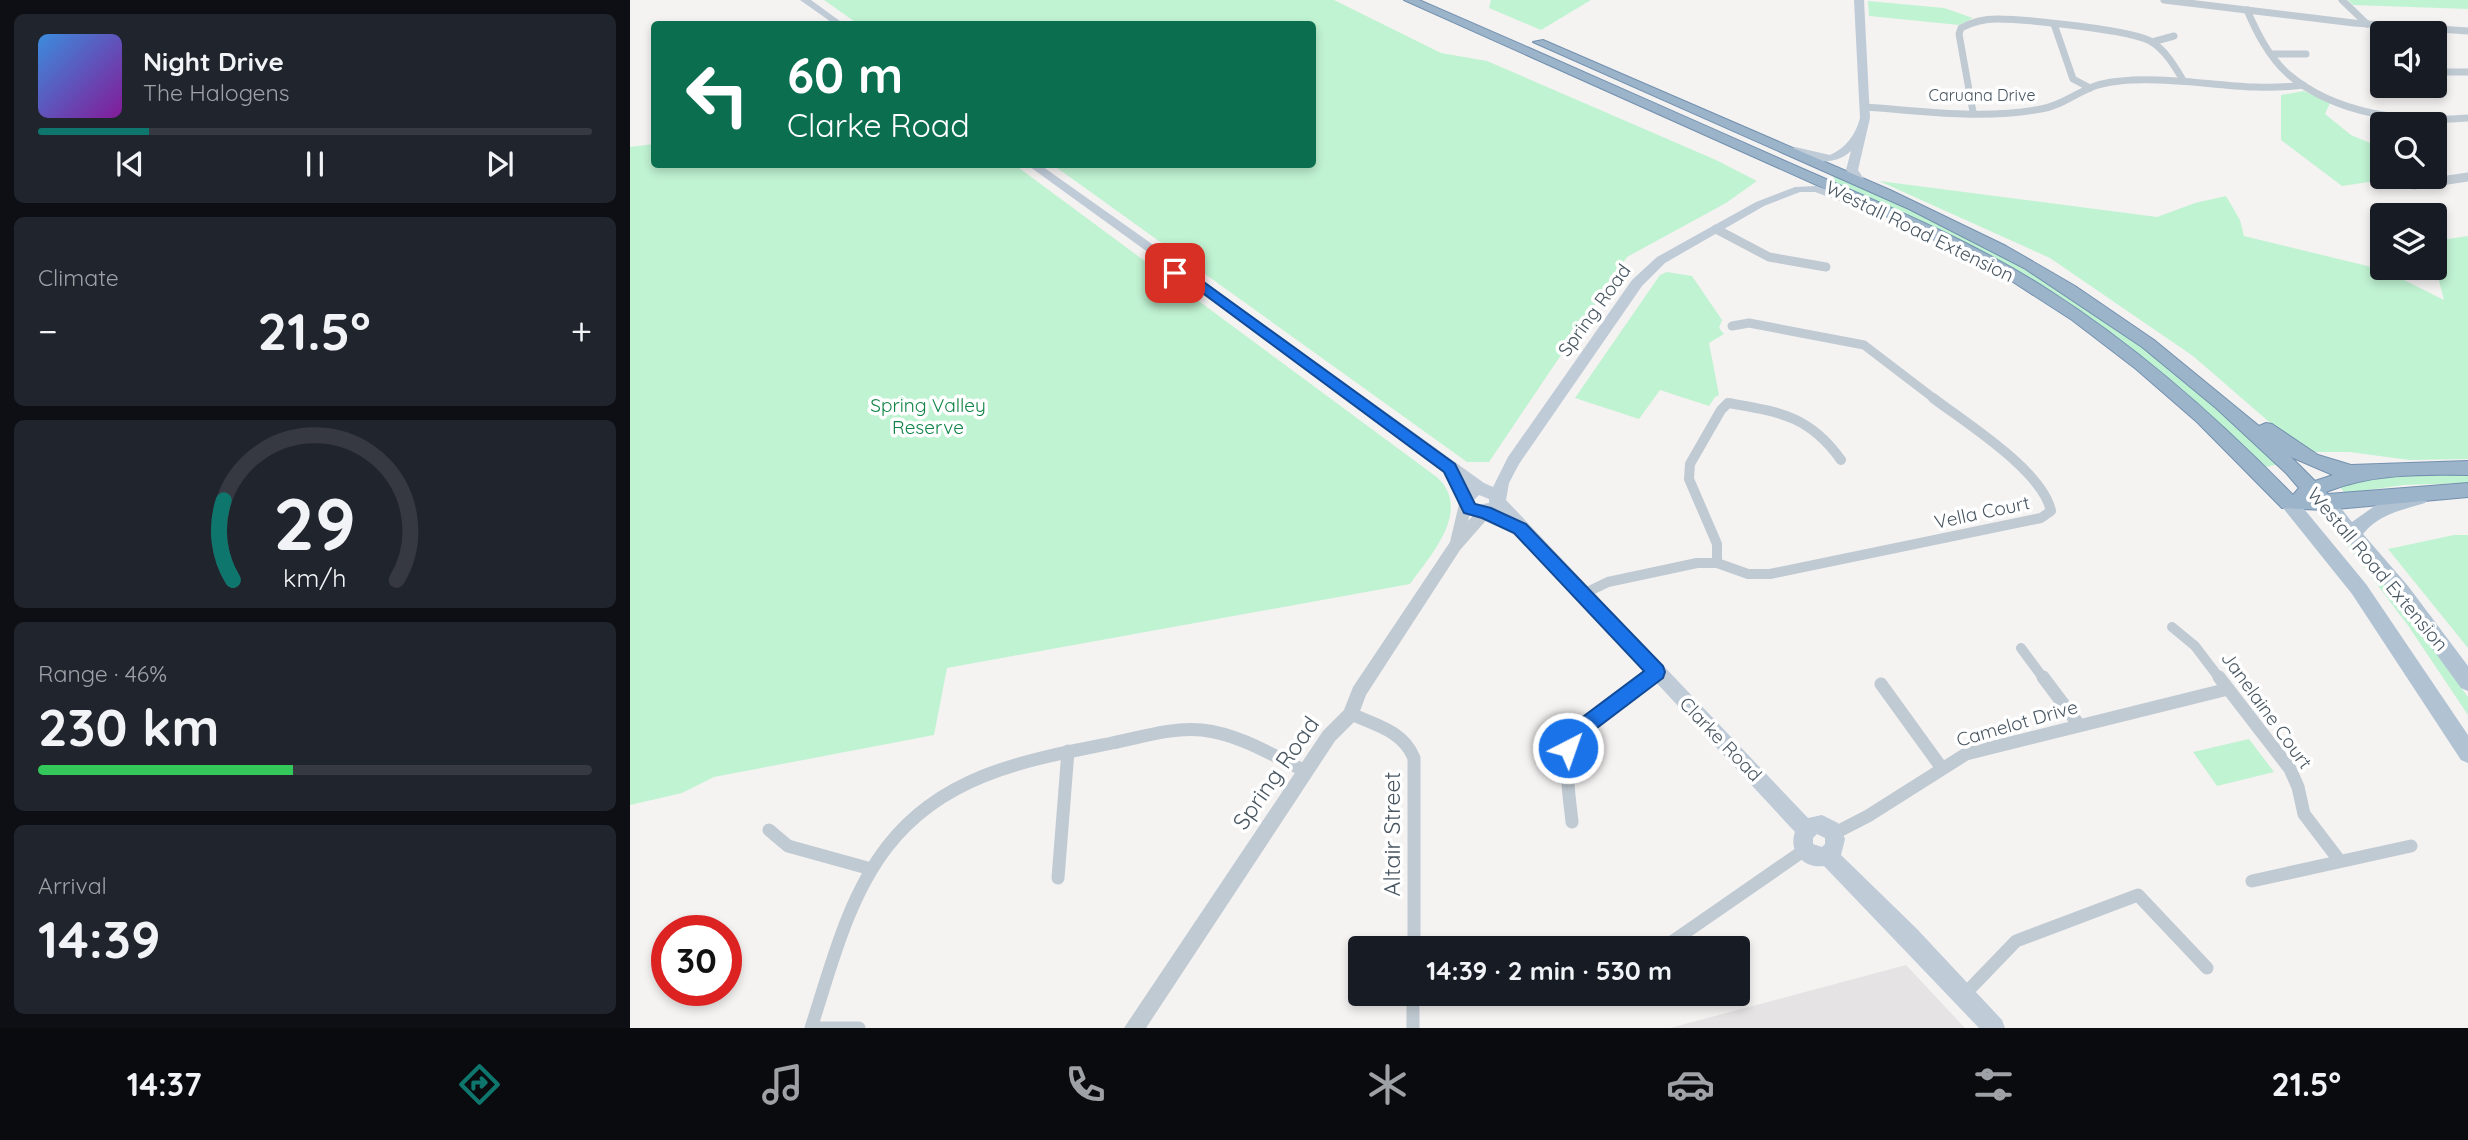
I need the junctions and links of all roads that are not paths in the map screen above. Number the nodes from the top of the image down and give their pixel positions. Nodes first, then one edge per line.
1 (805, 0) edge
2 (1410, 0) edge
3 (1441, 0) edge
4 (1859, 0) edge
5 (2164, 0) edge
6 (2342, 0) edge
7 (2247, 10) junction
8 (835, 21) edge
9 (2054, 24) junction
10 (2367, 24) junction
11 (2468, 32) edge
12 (2174, 36) dead end
13 (2152, 42) junction
14 (2272, 54) junction
15 (2306, 54) dead end
16 (2447, 72) edge
17 (2468, 72) edge
18 (2183, 80) junction
19 (2303, 85) junction
20 (2091, 89) junction
21 (1865, 107) junction
22 (1973, 112) junction
23 (2468, 118) edge
24 (1863, 127) junction
25 (1739, 130) junction
26 (1786, 167) junction
27 (1037, 168) edge
28 (2468, 177) edge
29 (2447, 180) edge
30 (1860, 182) junction
31 (1777, 196) junction
32 (1716, 229) junction
33 (1953, 242) junction
34 (1826, 267) dead end
35 (1732, 326) dead end
36 (2155, 349) junction
37 (1841, 460) dead end
38 (1513, 461) junction
39 (1450, 468) junction
40 (2468, 468) edge
41 (2365, 473) junction
42 (1482, 489) junction
43 (2458, 490) edge
44 (2319, 496) junction
45 (1466, 502) junction
46 (2289, 502) junction
47 (1491, 507) junction
48 (2353, 534) junction
49 (1455, 546) junction
50 (1717, 563) junction
51 (1583, 594) junction
52 (2172, 627) dead end
53 (2021, 648) dead end
54 (1656, 672) junction
55 (2468, 682) edge
56 (1881, 684) dead end
57 (2228, 689) junction
58 (1351, 714) junction
59 (2079, 725) junction
60 (1068, 751) junction
61 (2468, 753) edge
62 (1941, 767) junction
63 (1305, 771) junction
64 (1572, 822) dead end
65 (769, 830) dead end
66 (1833, 834) junction
67 (1806, 839) junction
68 (2412, 846) dead end
69 (1828, 856) junction
70 (2339, 860) junction
71 (871, 869) junction
72 (1058, 878) dead end
73 (2252, 881) dead end
74 (1413, 936) edge
75 (1678, 936) edge
76 (2207, 968) dead end
77 (1964, 996) junction
78 (1413, 1006) edge
79 (811, 1028) edge
80 (818, 1028) edge
81 (859, 1028) edge
82 (1134, 1028) edge
83 (1413, 1028) edge
84 (1994, 1028) edge

1 - 8 main road
2 - 26 highway, Westall Road Extension
3 - 25 highway, Westall Road Extension
4 - 21 main road
5 - 7 street
6 - 10 street
7 - 10 street
7 - 14 street
9 - 13 street
9 - 20 street
9 - 22 street
10 - 11 street
12 - 13 street
13 - 18 street
14 - 15 street
14 - 19 street
16 - 17 street
18 - 19 street, Caruana Drive
18 - 20 street, Caruana Drive
19 - 23 street
20 - 22 street, Caruana Drive
21 - 22 street, Caruana Drive
21 - 24 main road
24 - 25 main road
24 - 30 main road
25 - 30 highway, Westall Road Extension
26 - 31 main road
26 - 33 highway, Westall Road Extension
27 - 39 main road
28 - 29 street
30 - 36 highway, Westall Road Extension
31 - 32 main road, Spring Road
31 - 33 main road, Spring Road
32 - 34 street
32 - 38 main road, Spring Road
33 - 46 highway, Westall Road Extension
35 - 50 street, Vella Court
36 - 41 highway
36 - 44 highway, Westall Road Extension
37 - 50 street
38 - 42 main road, Spring Road
38 - 47 main road, Spring Road
39 - 42 main road
39 - 45 main road
40 - 41 highway
41 - 44 highway
42 - 45 main road
42 - 47 main road
43 - 44 highway
43 - 48 main road
44 - 46 highway
44 - 48 main road, Westall Road Extension
45 - 47 main road
45 - 49 street, Spring Road
46 - 61 main road, Westall Road Extension
47 - 49 street, Spring Road
47 - 51 main road, Clarke Road
48 - 55 main road, Westall Road Extension
49 - 58 street, Spring Road
50 - 51 street, Vella Court
51 - 54 main road, Clarke Road
52 - 57 street, Janelaine Court
53 - 59 street
54 - 64 street
54 - 67 main road, Clarke Road
56 - 62 street
57 - 59 street, Camelot Drive
57 - 70 street, Janelaine Court
58 - 63 street, Spring Road
58 - 74 street, Altair Street
59 - 62 street, Camelot Drive
60 - 63 street
60 - 71 street
60 - 72 street
62 - 66 street, Camelot Drive
63 - 82 street, Spring Road
65 - 71 street
66 - 67 main road
66 - 69 main road
67 - 69 main road
67 - 75 street
68 - 70 street
69 - 77 main road
70 - 73 street
71 - 79 street
76 - 77 street
77 - 84 main road
78 - 83 street
80 - 81 street

